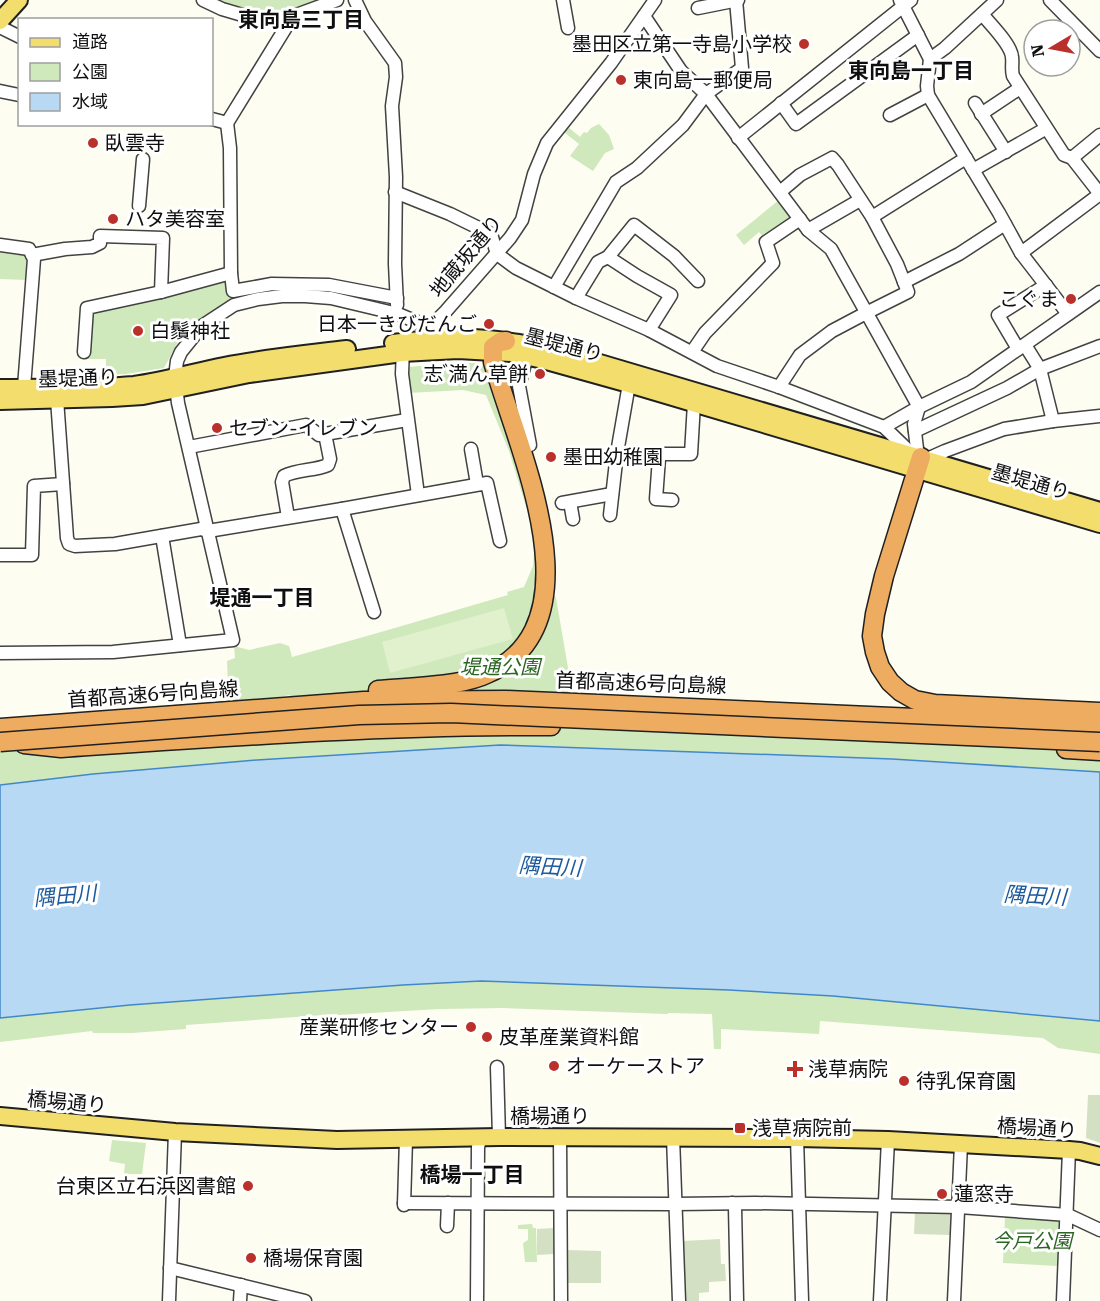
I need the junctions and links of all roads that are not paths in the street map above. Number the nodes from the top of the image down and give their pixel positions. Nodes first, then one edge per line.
1 (4, 0) edge
2 (19, 0) edge
3 (203, 0) edge
4 (337, 0) edge
5 (355, 0) edge
6 (563, 0) edge
7 (655, 0) edge
8 (737, 0) edge
9 (996, 0) edge
10 (1050, 0) edge
11 (905, 2) edge
12 (0, 4) edge
13 (698, 8) dead end
14 (982, 14) junction
15 (644, 16) junction
16 (291, 19) junction
17 (0, 21) edge
18 (0, 27) edge
19 (568, 28) dead end
20 (918, 35) junction
21 (18, 36) edge
22 (1100, 51) edge
23 (930, 59) junction
24 (1020, 88) junction
25 (0, 91) edge
26 (706, 94) junction
27 (18, 95) edge
28 (928, 95) junction
29 (781, 103) junction
30 (890, 115) dead end
31 (213, 119) edge
32 (227, 123) junction
33 (1045, 129) junction
34 (1100, 135) edge
35 (738, 138) junction
36 (1006, 152) junction
37 (966, 158) junction
38 (1072, 158) junction
39 (143, 159) dead end
40 (974, 170) junction
41 (395, 192) junction
42 (780, 192) junction
43 (1100, 194) edge
44 (860, 200) junction
45 (140, 206) dead end
46 (872, 217) junction
47 (800, 219) junction
48 (1005, 224) junction
49 (808, 230) junction
50 (0, 245) edge
51 (1021, 253) junction
52 (497, 254) junction
53 (32, 255) junction
54 (608, 257) junction
55 (231, 273) junction
56 (698, 281) dead end
57 (904, 282) junction
58 (1046, 285) junction
59 (554, 287) junction
60 (161, 292) junction
61 (1100, 292) edge
62 (397, 298) junction
63 (576, 298) junction
64 (866, 313) junction
65 (398, 314) junction
66 (1068, 314) junction
67 (430, 327) junction
68 (649, 330) junction
69 (453, 338) junction
70 (499, 346) junction
71 (1100, 346) edge
72 (1021, 347) junction
73 (403, 348) junction
74 (84, 352) dead end
75 (692, 352) junction
76 (527, 356) junction
77 (1040, 369) junction
78 (176, 383) junction
79 (629, 384) junction
80 (24, 387) junction
81 (779, 387) junction
82 (0, 388) edge
83 (57, 399) junction
84 (0, 401) edge
85 (694, 403) junction
86 (919, 407) junction
87 (1100, 416) edge
88 (407, 420) junction
89 (1053, 421) junction
90 (884, 428) junction
91 (915, 431) junction
92 (325, 434) junction
93 (530, 445) dead end
94 (189, 447) junction
95 (471, 449) dead end
96 (617, 453) junction
97 (659, 458) junction
98 (918, 464) junction
99 (63, 484) junction
100 (477, 484) junction
101 (612, 494) junction
102 (418, 495) junction
103 (672, 500) dead end
104 (342, 509) junction
105 (1100, 511) edge
106 (610, 515) dead end
107 (288, 517) junction
108 (573, 519) dead end
109 (1100, 524) edge
110 (208, 531) junction
111 (162, 536) junction
112 (500, 541) dead end
113 (0, 555) edge
114 (374, 612) dead end
115 (180, 645) junction
116 (0, 653) edge
117 (249, 709) junction
118 (1100, 712) edge
119 (660, 722) junction
120 (1100, 726) edge
121 (0, 728) edge
122 (856, 730) junction
123 (0, 736) edge
124 (0, 742) edge
125 (1100, 742) edge
126 (1100, 751) edge
127 (497, 1066) dead end
128 (0, 1116) edge
129 (175, 1132) junction
130 (493, 1137) junction
131 (560, 1137) junction
132 (673, 1137) junction
133 (797, 1138) junction
134 (406, 1139) junction
135 (888, 1140) junction
136 (961, 1144) junction
137 (1069, 1150) junction
138 (1100, 1156) edge
139 (448, 1203) junction
140 (477, 1203) junction
141 (561, 1203) junction
142 (732, 1203) junction
143 (675, 1204) junction
144 (799, 1204) junction
145 (886, 1205) junction
146 (958, 1207) junction
147 (1068, 1215) junction
148 (447, 1226) dead end
149 (1100, 1230) edge
150 (170, 1268) junction
151 (241, 1286) junction
152 (169, 1301) edge
153 (240, 1301) edge
154 (305, 1301) edge
155 (477, 1301) edge
156 (561, 1301) edge
157 (679, 1301) edge
158 (737, 1301) edge
159 (802, 1301) edge
160 (880, 1301) edge
161 (954, 1301) edge
162 (1064, 1301) edge

1 - 12 main road
2 - 17 main road
3 - 16 street
4 - 16 street
5 - 41 street
6 - 19 street
7 - 15 street, 地蔵坂通り
8 - 13 street
8 - 26 street
9 - 14 street
10 - 22 street
11 - 20 street
11 - 29 street
14 - 23 street
14 - 24 street
15 - 26 street
15 - 52 street, 地蔵坂通り
16 - 32 street
18 - 21 street
20 - 23 street
20 - 29 street
23 - 28 street
24 - 33 street
24 - 36 street
25 - 27 street
26 - 35 street
26 - 59 street
28 - 30 street
28 - 37 street
29 - 35 street
31 - 32 street
32 - 55 street
33 - 36 street
33 - 38 street
34 - 38 street
35 - 42 street
36 - 40 street
37 - 40 street
37 - 46 street
38 - 43 street
39 - 45 street
40 - 48 street
41 - 52 street
41 - 62 street
42 - 44 street
42 - 47 street
43 - 51 street
44 - 46 street
44 - 49 street
46 - 57 street
47 - 49 street
47 - 75 street
48 - 51 street
48 - 57 street
49 - 64 street
50 - 53 street
51 - 58 street
52 - 59 street
52 - 67 street, 地蔵坂通り
53 - 60 street
53 - 80 street
54 - 56 street
54 - 63 street
54 - 68 street
55 - 60 street
55 - 62 street
57 - 64 street
58 - 66 street
58 - 72 street
59 - 63 street
60 - 74 street
61 - 66 street
62 - 65 street
63 - 68 street
64 - 81 street
64 - 86 street
65 - 67 street
65 - 78 street
66 - 72 street
67 - 69 street
67 - 73 street, 地蔵坂通り
68 - 75 street
69 - 70 main road, 墨堤通り
69 - 73 main road, 墨堤通り
70 - 73 main road, 墨堤通り
70 - 76 main road, 墨堤通り
70 - 98 main road, 墨堤通り
70 - 117 highway
71 - 77 street
72 - 77 street
72 - 86 street
73 - 78 main road, 墨堤通り
73 - 88 street
75 - 81 street
76 - 79 main road, 墨堤通り
76 - 93 street
77 - 89 street
77 - 91 street
78 - 80 main road, 墨堤通り
78 - 83 main road, 墨堤通り
78 - 94 street
79 - 85 main road, 墨堤通り
79 - 96 street
80 - 82 main road, 墨堤通り
81 - 90 street
83 - 84 main road, 墨堤通り
83 - 99 street
85 - 97 street
85 - 98 main road, 墨堤通り
86 - 90 street
86 - 91 street
87 - 89 street
88 - 92 street
88 - 102 street
89 - 98 street
90 - 98 street
91 - 98 street
92 - 94 street
92 - 107 street
94 - 110 street
95 - 100 street
96 - 97 street
96 - 101 street
97 - 103 street
98 - 105 main road, 墨堤通り
98 - 109 main road, 墨堤通り
98 - 118 highway
99 - 111 street
99 - 113 street
100 - 102 street
100 - 112 street
101 - 106 street
101 - 108 street
102 - 104 street
104 - 107 street
104 - 114 street
107 - 110 street
110 - 111 street
110 - 115 street
111 - 115 street
115 - 116 street
117 - 120 highway, 首都高速6号向島線
117 - 121 highway, 首都高速6号向島線
119 - 122 highway, 首都高速6号向島線, bridge
119 - 123 highway, bridge
119 - 124 highway, 首都高速6号向島線, bridge
122 - 125 highway, 首都高速6号向島線, bridge
122 - 126 highway, bridge
127 - 130 street
128 - 129 main road, 橋場通り
129 - 134 main road, 橋場通り
129 - 150 street
130 - 131 main road, 橋場通り
130 - 134 main road, 橋場通り
130 - 140 street
131 - 132 main road, 橋場通り
131 - 141 street
132 - 133 main road, 橋場通り
132 - 143 street
133 - 135 main road, 橋場通り
133 - 144 street
134 - 139 street
135 - 136 main road, 橋場通り
135 - 145 street
136 - 137 main road, 橋場通り
136 - 146 street
137 - 138 main road, 橋場通り
137 - 147 street
139 - 140 street
139 - 148 street
140 - 141 street
140 - 155 street
141 - 143 street
141 - 156 street
142 - 143 street
142 - 144 street
142 - 158 street
143 - 157 street
144 - 145 street
144 - 159 street
145 - 146 street
145 - 160 street
146 - 147 street
146 - 161 street
147 - 149 street
147 - 162 street
150 - 151 street
150 - 152 street
151 - 153 street
151 - 154 street

